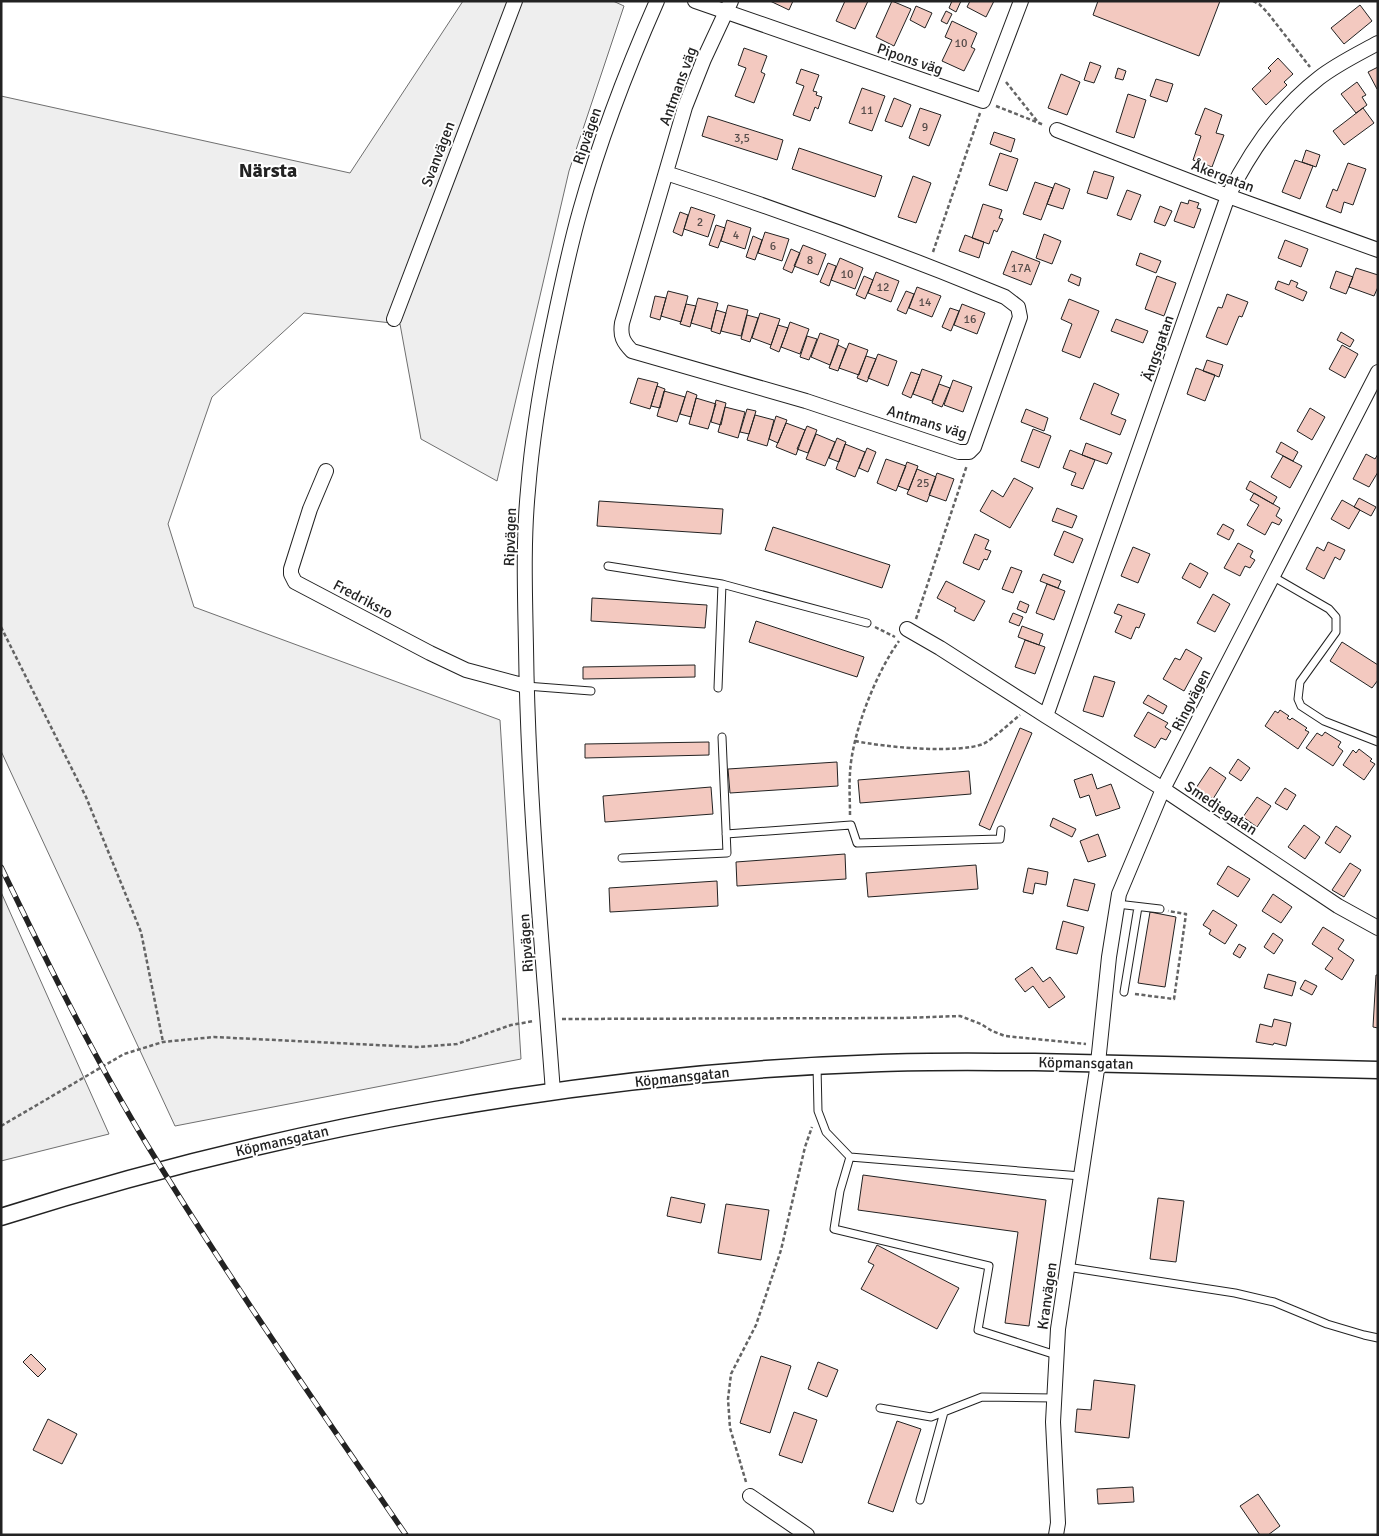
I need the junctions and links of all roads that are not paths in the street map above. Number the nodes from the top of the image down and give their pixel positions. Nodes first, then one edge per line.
1 (514, 1) edge
2 (658, 1) edge
3 (696, 1) edge
4 (1021, 1) edge
5 (728, 7) edge
6 (1378, 43) edge
7 (1057, 130) road end
8 (666, 173) junction
9 (1228, 196) junction
10 (1378, 250) edge
11 (394, 319) dead end
12 (1378, 372) edge
13 (326, 471) dead end
14 (608, 566) dead end
15 (1272, 576) junction
16 (722, 584) junction
17 (867, 623) road end
18 (904, 634) road end
19 (526, 686) junction
20 (718, 688) dead end
21 (591, 691) dead end
22 (1046, 716) junction
23 (722, 737) dead end
24 (1378, 742) edge
25 (1163, 789) junction
26 (1000, 830) dead end
27 (726, 834) junction
28 (622, 858) dead end
29 (1117, 904) junction
30 (1138, 906) junction
31 (1160, 909) road end
32 (1378, 928) edge
33 (1124, 992) road end
34 (1098, 1063) junction
35 (817, 1066) junction
36 (1378, 1070) edge
37 (553, 1092) junction
38 (850, 1157) junction
39 (1081, 1176) junction
40 (1, 1217) edge
41 (1067, 1267) junction
42 (1378, 1338) edge
43 (1056, 1355) junction
44 (1054, 1398) junction
45 (880, 1408) dead end
46 (944, 1412) junction
47 (750, 1496) road end
48 (920, 1500) dead end
49 (807, 1535) edge
50 (1056, 1535) edge

1 - 11 street, Svanvägen
2 - 19 street, Ripvägen
3 - 5 street, Pipons väg
4 - 5 street, Pipons väg
5 - 8 street, Antmans väg
6 - 9 street, Ängsgatan
7 - 9 street, Åkergatan
8 - 8 street, Antmans väg
9 - 10 street, Åkergatan
9 - 22 street, Ängsgatan
12 - 15 street, Ringvägen
13 - 19 street, Fredriksro
14 - 16 lane
15 - 24 lane
15 - 25 street, Ringvägen
16 - 17 lane
16 - 20 lane
18 - 22 street, Smedjegatan
19 - 21 lane
19 - 37 street, Ripvägen
22 - 25 street, Smedjegatan
23 - 27 lane
25 - 29 street, Ringvägen
25 - 32 street, Smedjegatan
26 - 27 lane
27 - 28 lane
29 - 30 lane
29 - 34 street, Ringvägen
30 - 31 lane
30 - 33 lane
34 - 35 street, Köpmansgatan
34 - 36 street, Köpmansgatan
34 - 39 street, Kranvägen
35 - 37 street, Köpmansgatan
35 - 38 lane
37 - 40 street, Köpmansgatan
38 - 39 lane
38 - 43 lane
39 - 41 street, Kranvägen
41 - 42 lane
41 - 43 street, Kranvägen
43 - 44 street, Kranvägen
44 - 46 lane
44 - 50 street, Kranvägen
45 - 46 lane
46 - 48 lane
47 - 49 street

